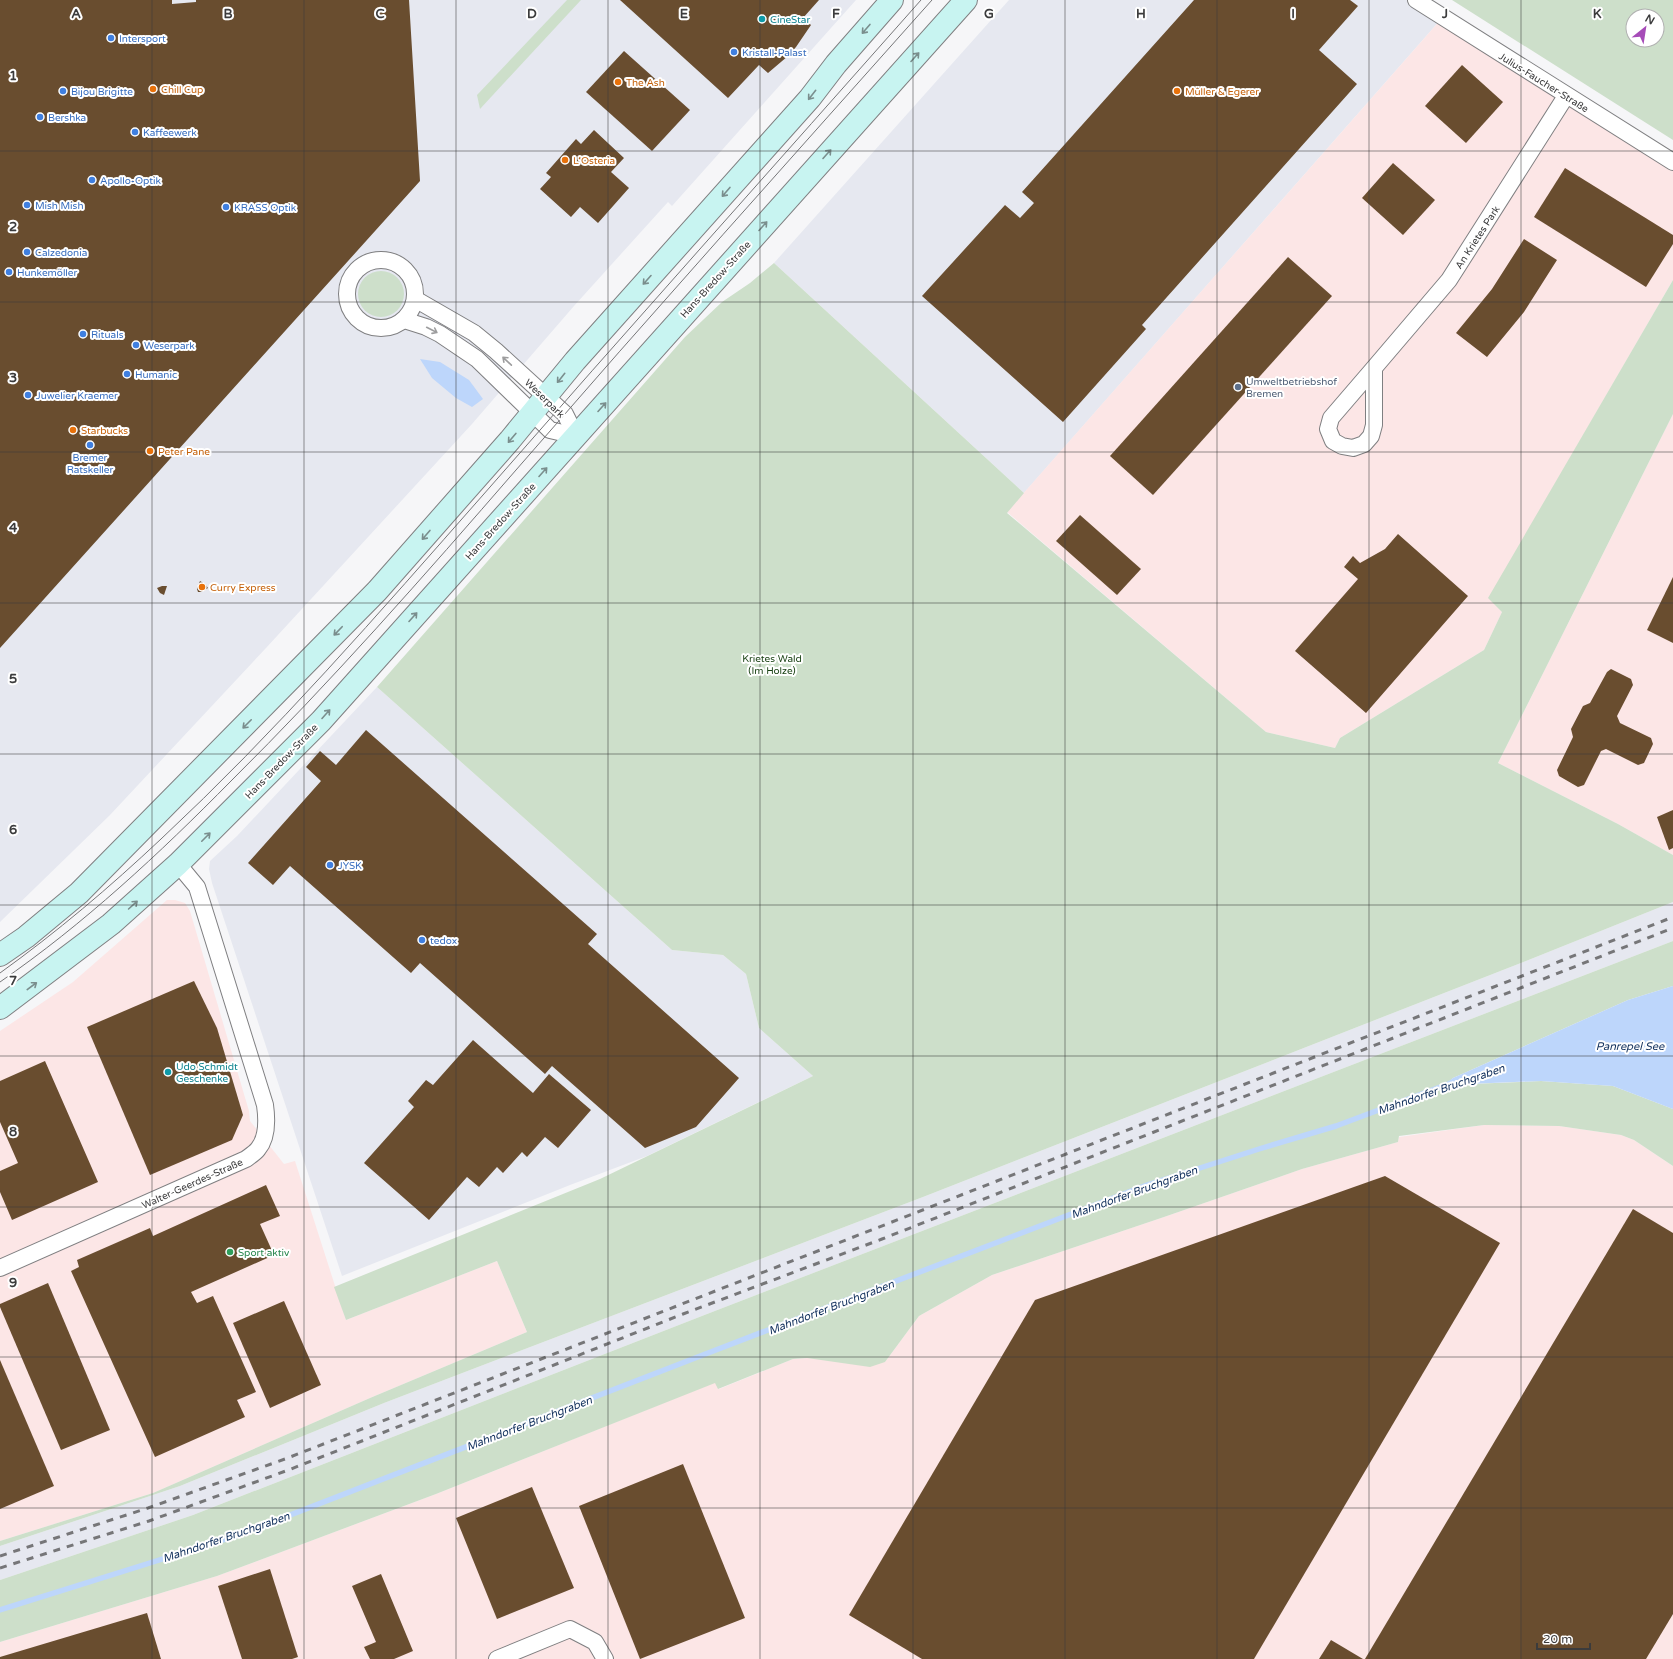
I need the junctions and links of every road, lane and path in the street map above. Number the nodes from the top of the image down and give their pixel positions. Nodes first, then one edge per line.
1 (892, 0) edge
2 (966, 0) edge
3 (1416, 0) edge
4 (1566, 96) junction
5 (1673, 162) edge
6 (415, 299) junction
7 (404, 320) junction
8 (1374, 368) junction
9 (546, 397) junction
10 (532, 414) junction
11 (576, 436) junction
12 (178, 864) junction
13 (0, 955) edge
14 (0, 1008) edge
15 (0, 1268) edge
16 (497, 1659) edge
17 (605, 1659) edge

1 -> 9 main road
11 -> 2 main road, Hans-Bredow-Straße
3 - 4 street, Julius-Faucher-Straße
4 - 5 street, Julius-Faucher-Straße
4 - 8 street, An Krietes Park
6 - 7 street
6 - 7 street
9 -> 6 street, Weserpark
7 -> 10 street, Weserpark
8 - 8 street, An Krietes Park
9 - 10 main road
9 - 11 street, Weserpark
10 - 11 street, Weserpark
10 -> 13 main road
12 -> 11 main road, Hans-Bredow-Straße
14 -> 12 main road, Hans-Bredow-Straße
12 - 15 street, Walter-Geerdes-Straße
16 - 17 street

